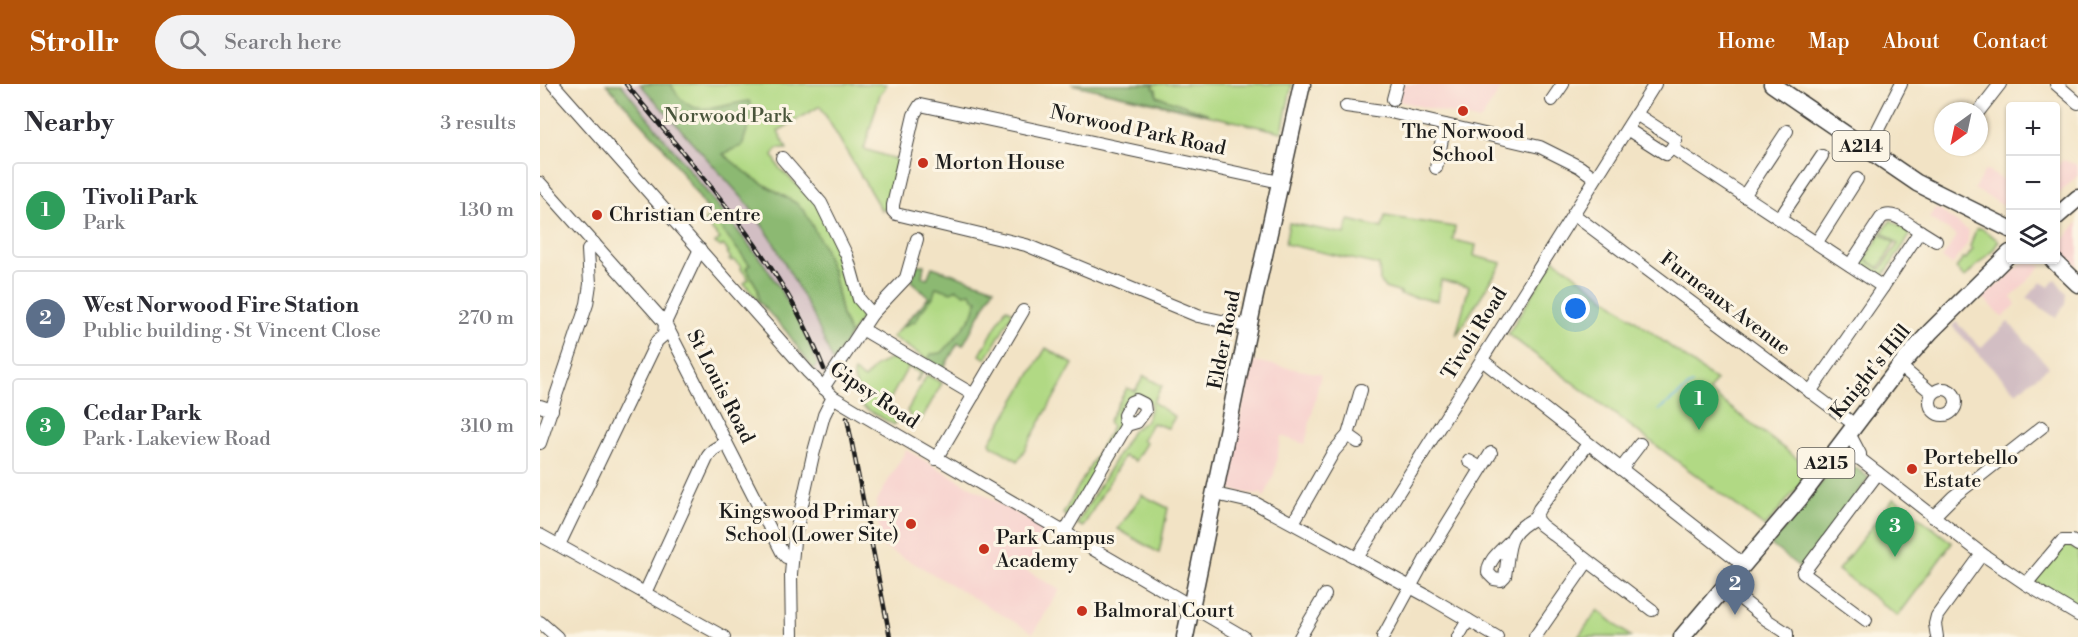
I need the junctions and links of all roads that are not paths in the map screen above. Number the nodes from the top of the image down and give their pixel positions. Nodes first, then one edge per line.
1 (554, 84) edge
2 (1302, 84) edge
3 (1397, 84) edge
4 (1563, 84) edge
5 (1655, 84) edge
6 (1772, 84) edge
7 (1901, 84) edge
8 (2000, 84) edge
9 (2056, 84) edge
10 (1791, 89) edge
11 (1393, 99) dead end
12 (1552, 100) dead end
13 (1986, 102) edge
14 (2078, 102) edge
15 (1346, 106) dead end
16 (1636, 114) junction
17 (1445, 125) junction
18 (1626, 129) junction
19 (1787, 131) dead end
20 (1672, 148) junction
21 (1868, 151) junction
22 (1822, 156) dead end
23 (782, 158) dead end
24 (1436, 168) dead end
25 (1595, 178) junction
26 (1857, 179) dead end
27 (1280, 182) junction
28 (540, 183) edge
29 (1744, 196) junction
30 (2078, 198) edge
31 (2060, 213) edge
32 (1573, 214) junction
33 (1780, 218) junction
34 (2006, 227) edge
35 (1920, 231) junction
36 (917, 239) dead end
37 (1936, 241) dead end
38 (1817, 242) junction
39 (594, 243) junction
40 (700, 249) junction
41 (2006, 258) edge
42 (2057, 264) edge
43 (1850, 265) junction
44 (2078, 284) edge
45 (1883, 287) junction
46 (1023, 311) dead end
47 (872, 314) junction
48 (665, 323) junction
49 (1250, 327) junction
50 (862, 330) junction
51 (1482, 360) junction
52 (1900, 366) junction
53 (823, 388) junction
54 (1361, 390) dead end
55 (1810, 392) junction
56 (1932, 393) dead end
57 (974, 395) junction
58 (833, 397) junction
59 (546, 408) edge
60 (1128, 423) dead end
61 (2042, 427) dead end
62 (1852, 429) junction
63 (726, 442) junction
64 (540, 443) edge
65 (1588, 444) junction
66 (1640, 444) dead end
67 (1491, 453) dead end
68 (1834, 454) junction
69 (936, 459) junction
70 (1860, 459) junction
71 (1469, 461) dead end
72 (1481, 468) junction
73 (1621, 469) junction
74 (1878, 473) junction
75 (1215, 494) junction
76 (1933, 517) junction
77 (1535, 518) junction
78 (1293, 523) junction
79 (1064, 533) junction
80 (540, 535) edge
81 (1509, 542) dead end
82 (559, 545) junction
83 (2078, 545) edge
84 (1982, 554) junction
85 (792, 558) junction
86 (1356, 558) junction
87 (1587, 562) junction
88 (1744, 565) junction
89 (2026, 584) junction
90 (1410, 586) junction
91 (1726, 587) junction
92 (645, 593) junction
93 (1325, 595) dead end
94 (1191, 606) junction
95 (1652, 610) dead end
96 (2078, 615) edge
97 (1468, 620) junction
98 (1866, 620) dead end
99 (540, 622) edge
100 (557, 637) edge
101 (724, 637) edge
102 (792, 637) edge
103 (1185, 637) edge
104 (1244, 637) edge
105 (1300, 637) edge
106 (1383, 637) edge
107 (1458, 637) edge
108 (1497, 637) edge
109 (1535, 637) edge
110 (1682, 637) edge
111 (1787, 637) edge
112 (1937, 637) edge

1 - 40 street, Gipsy Road
2 - 27 main road, Elder Road
3 - 11 street
4 - 12 street
5 - 16 street, Tivoli Road
6 - 10 main road, A214
7 - 21 street
8 - 13 street
9 - 14 street
10 - 21 main road, A214
15 - 17 street
16 - 18 street, Tivoli Road
16 - 20 street
17 - 24 street
17 - 25 street
18 - 20 street
18 - 25 street, Tivoli Road
19 - 29 street
20 - 29 street
21 - 34 main road, A214
22 - 33 street
23 - 47 street
25 - 32 street, Tivoli Road
26 - 38 street
27 - 49 main road, Elder Road
27 - 49 street, Norwood Park Road
28 - 39 street, St Louis Road
29 - 33 street
30 - 31 main road
32 - 51 street, Tivoli Road
32 - 55 street, Furneaux Avenue
33 - 38 street
35 - 37 street
35 - 43 street
35 - 45 street
36 - 47 street
38 - 43 street
39 - 48 street, St Louis Road
39 - 59 street
40 - 48 street
40 - 53 street, Gipsy Road
41 - 52 main road, Knight's Hill / A215
42 - 44 main road
43 - 45 street
45 - 55 street
46 - 57 street
47 - 50 street
48 - 63 street, St Louis Road
48 - 82 street
49 - 75 main road, Elder Road
50 - 53 street
50 - 57 street
51 - 65 street
51 - 86 street, Tivoli Road
52 - 56 street
52 - 62 main road, Knight's Hill / A215
53 - 58 street, Gipsy Road
54 - 78 street
55 - 62 street, Furneaux Avenue
57 - 69 street
58 - 69 street, Gipsy Road
58 - 85 street
59 - 64 street
60 - 79 street
61 - 76 street
62 - 68 main road, Knight's Hill / A215
62 - 70 street
63 - 85 street, St Louis Road
63 - 92 street
65 - 73 street
65 - 77 street
66 - 73 street
67 - 72 street
68 - 70 street
68 - 88 main road, Knight's Hill / A215
69 - 79 street, Gipsy Road
70 - 74 street
71 - 72 street
72 - 90 street
73 - 88 street
74 - 76 street
74 - 98 street
75 - 78 street
75 - 94 main road, Elder Road
76 - 84 street
77 - 81 street
77 - 87 street
78 - 86 street
79 - 94 street, Gipsy Road
80 - 82 street
82 - 92 street
83 - 89 street
84 - 89 street
84 - 112 street
85 - 102 street
86 - 90 street
87 - 95 street
87 - 109 street
88 - 91 main road, Knight's Hill / A215
89 - 96 street
90 - 97 street
90 - 106 street
91 - 110 main road, Knight's Hill / A215
91 - 111 street
92 - 101 street
93 - 105 street
94 - 103 main road, Elder Road
94 - 104 street, Gipsy Road
97 - 107 street
97 - 108 street
99 - 100 street

